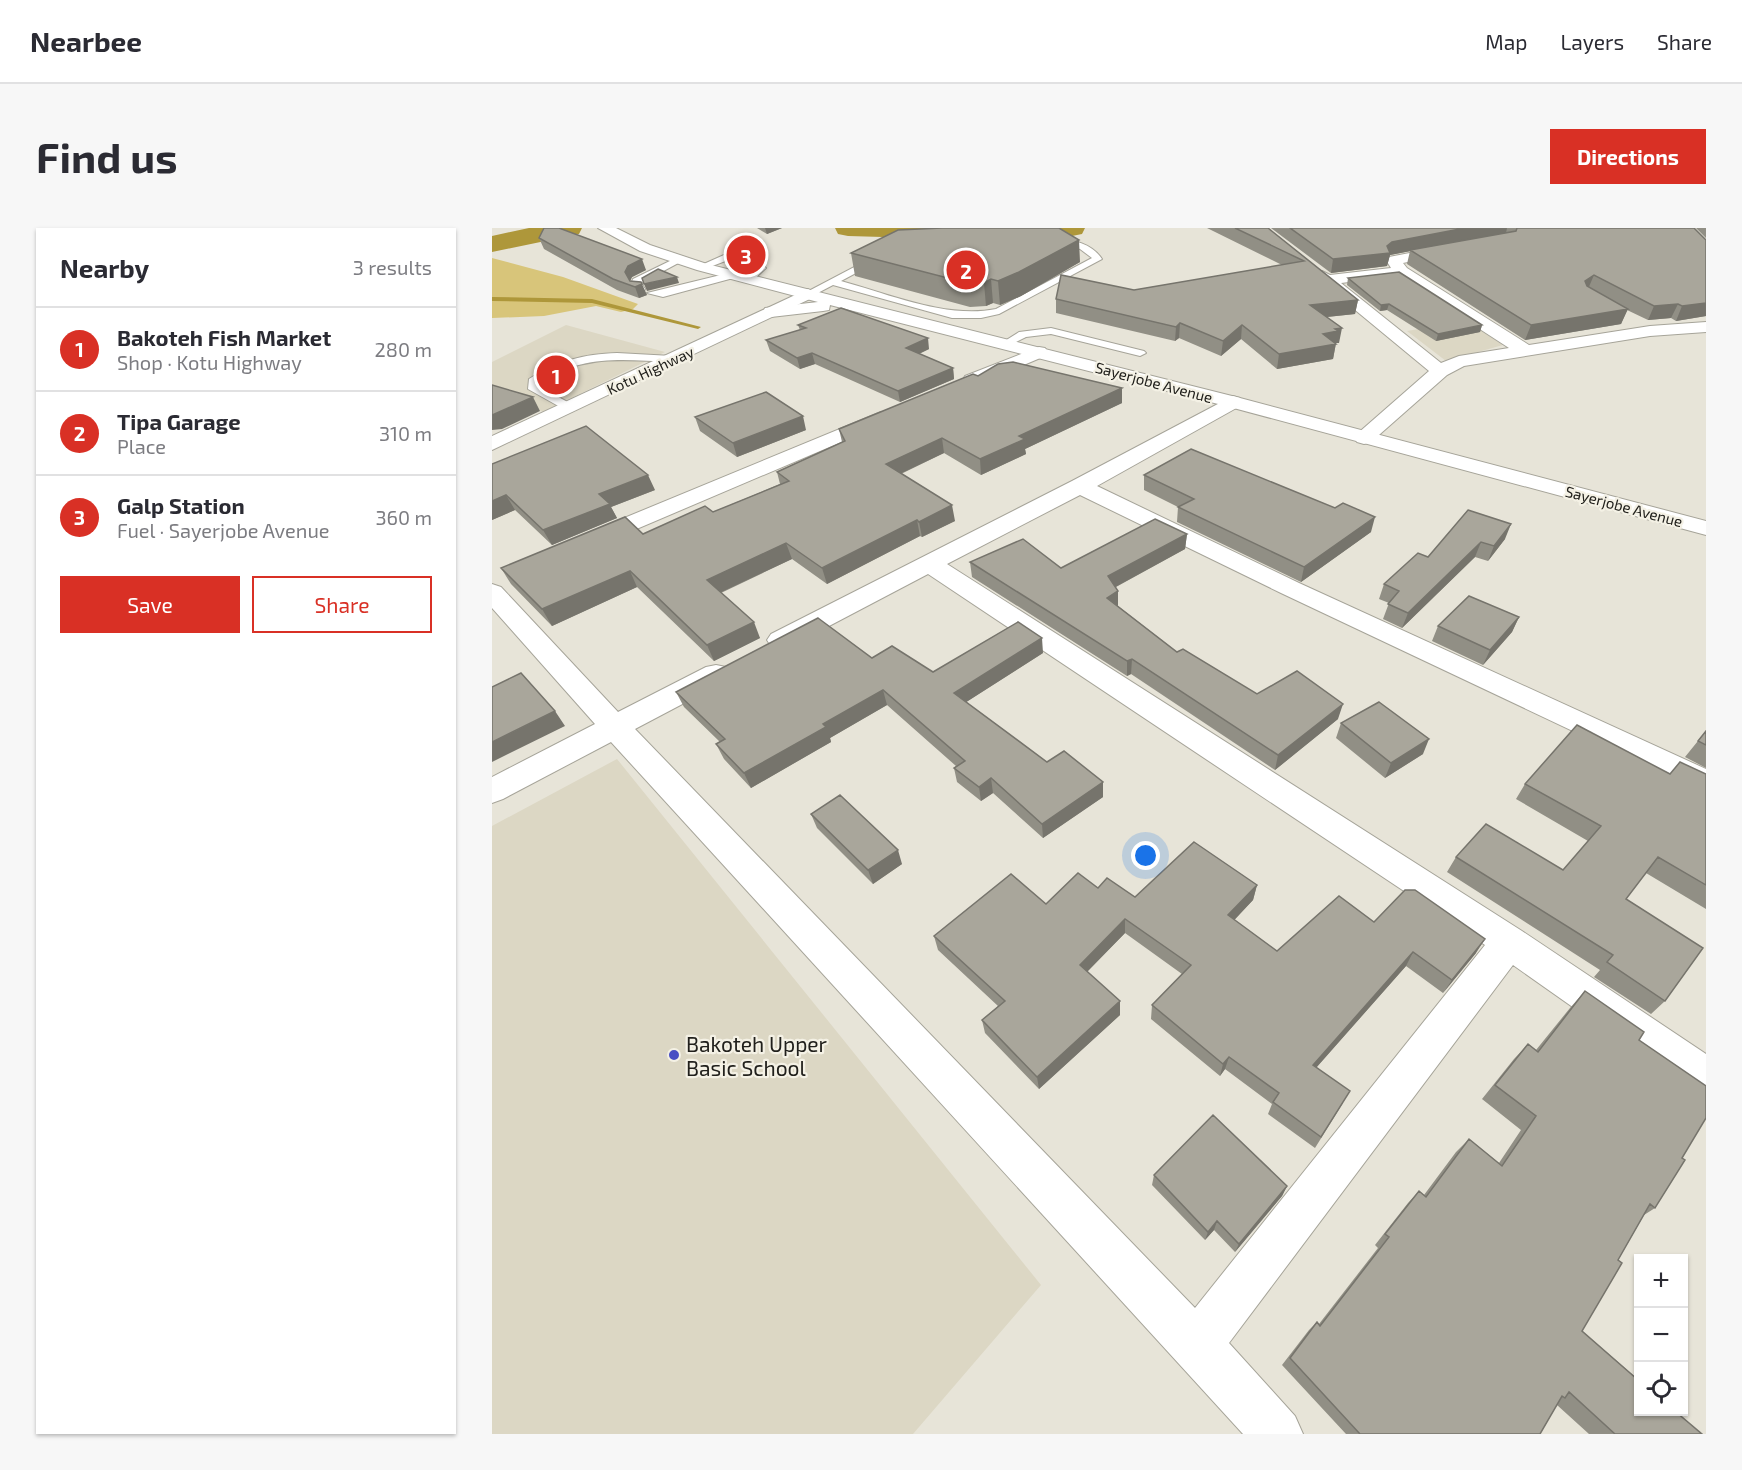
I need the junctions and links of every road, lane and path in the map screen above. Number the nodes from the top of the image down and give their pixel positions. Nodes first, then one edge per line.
1 (605, 228) edge
2 (1039, 241) edge
3 (1464, 247) edge
4 (885, 254) edge
5 (740, 258) dead end
6 (679, 260) junction
7 (755, 263) dead end
8 (1311, 266) edge
9 (702, 267) junction
10 (1401, 271) junction
11 (747, 279) junction
12 (1328, 280) junction
13 (831, 282) junction
14 (640, 289) edge
15 (652, 293) edge
16 (808, 294) junction
17 (854, 306) junction
18 (765, 315) junction
19 (1623, 316) edge
20 (1706, 327) edge
21 (1650, 331) junction
22 (1006, 344) junction
23 (1525, 350) junction
24 (1039, 352) junction
25 (1140, 353) dead end
26 (672, 359) junction
27 (1440, 371) junction
28 (952, 389) edge
29 (1233, 402) junction
30 (569, 408) junction
31 (897, 411) edge
32 (1364, 438) junction
33 (492, 444) edge
34 (1080, 486) junction
35 (1706, 528) edge
36 (569, 549) edge
37 (930, 564) junction
38 (496, 583) edge
39 (614, 726) junction
40 (1706, 782) edge
41 (492, 791) edge
42 (1509, 942) junction
43 (1706, 1077) edge
44 (1197, 1345) junction
45 (1277, 1434) edge

1 - 6 street, Sayerjobe Avenue
2 - 13 lane
3 - 10 street
4 - 13 lane
5 - 9 lane
6 - 9 street, Sayerjobe Avenue
6 - 14 lane
7 - 11 lane
8 - 12 street
9 - 11 street, Sayerjobe Avenue
10 - 12 street
10 - 23 street
11 - 15 lane
11 - 16 street, Sayerjobe Avenue
11 - 18 street
12 - 27 street
13 - 16 lane
16 - 17 street, Sayerjobe Avenue
16 - 18 street, Kotu Highway
17 - 18 street
17 - 22 street, Sayerjobe Avenue
18 - 26 street, Kotu Highway
19 - 21 street
20 - 21 street
21 - 23 street
22 - 24 street, Sayerjobe Avenue
22 - 25 lane
23 - 27 street
24 - 28 street
24 - 29 street, Sayerjobe Avenue
26 - 30 street, Kotu Highway
26 - 30 lane
27 - 32 street
29 - 32 street, Sayerjobe Avenue
29 - 34 street
30 - 33 street, Kotu Highway
31 - 36 street
32 - 35 street, Sayerjobe Avenue
34 - 37 street
34 - 40 street
37 - 39 street
37 - 42 street
38 - 39 street
39 - 41 street
39 - 44 street
42 - 43 street
42 - 44 street
44 - 45 street

